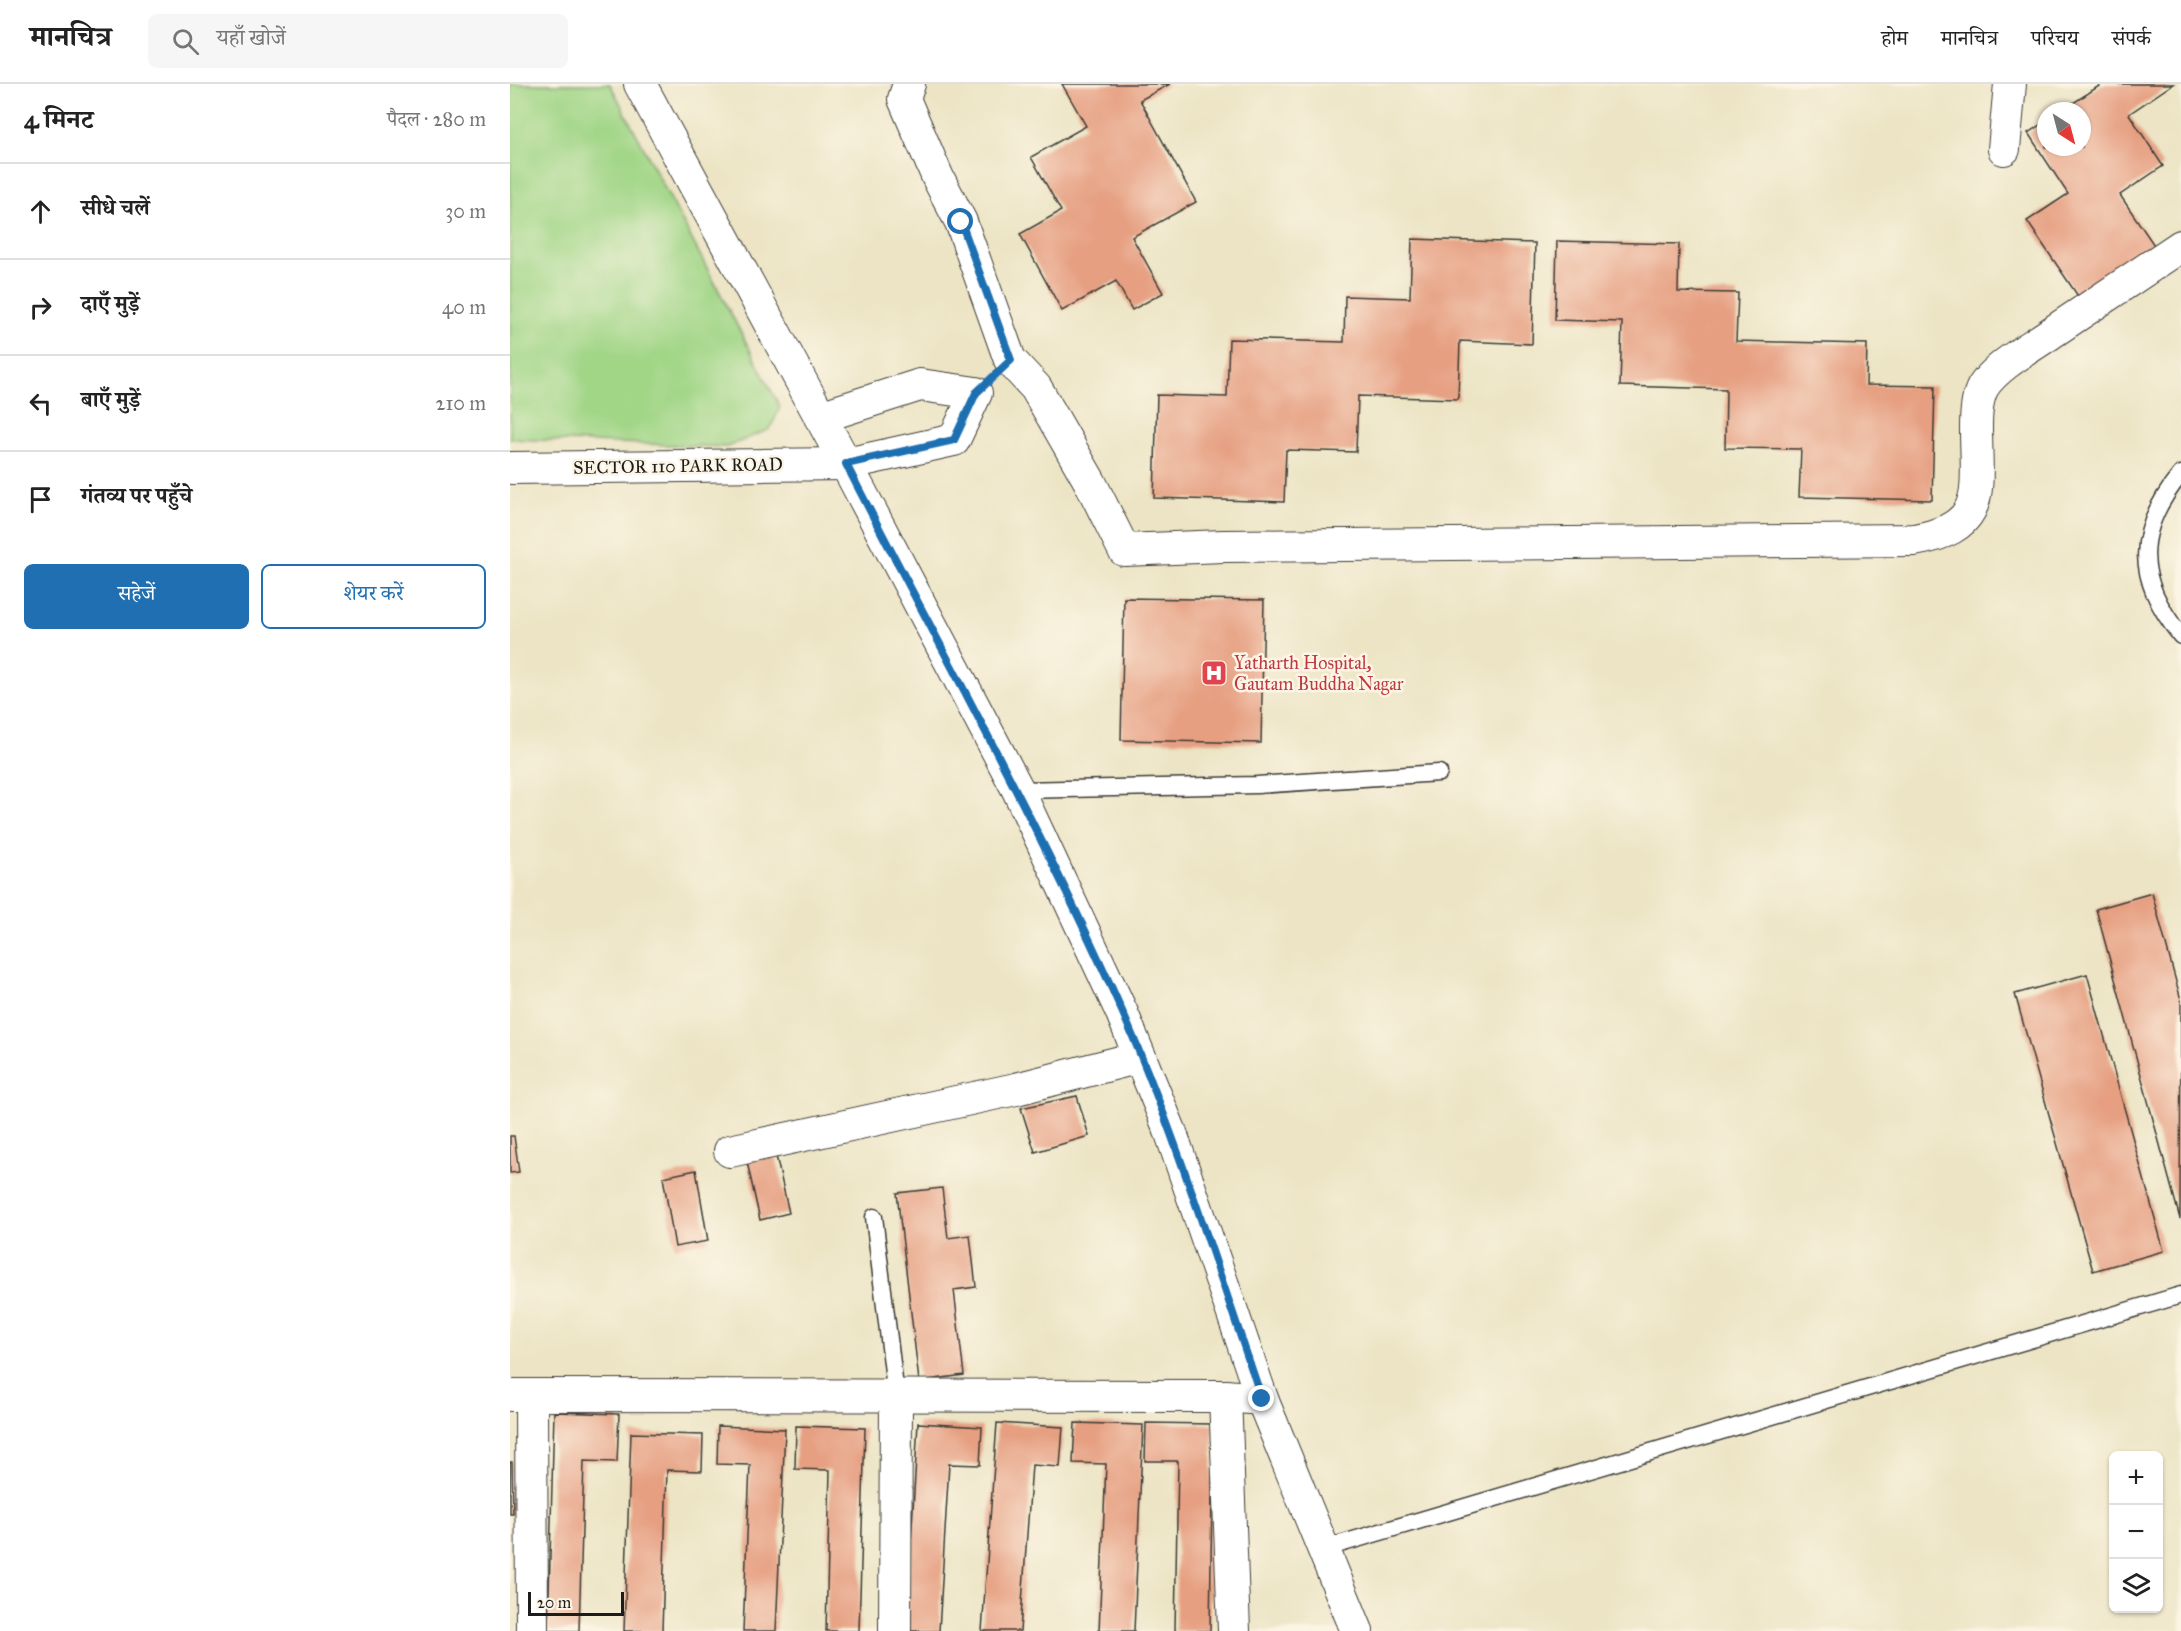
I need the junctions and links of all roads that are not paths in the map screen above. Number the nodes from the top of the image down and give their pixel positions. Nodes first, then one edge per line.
1 (640, 84) edge
2 (909, 84) edge
3 (2010, 84) edge
4 (2004, 149) dead end
5 (2181, 246) edge
6 (1011, 360) junction
7 (976, 393) junction
8 (820, 417) junction
9 (846, 464) junction
10 (510, 468) edge
11 (2181, 474) edge
12 (2181, 636) edge
13 (1439, 773) dead end
14 (1018, 790) junction
15 (1140, 1057) junction
16 (730, 1151) dead end
17 (874, 1217) dead end
18 (2181, 1295) edge
19 (521, 1396) edge
20 (896, 1396) junction
21 (1225, 1396) junction
22 (1262, 1399) junction
23 (1323, 1549) junction
24 (532, 1631) edge
25 (895, 1631) edge
26 (1234, 1631) edge
27 (1357, 1631) edge

1 - 8 street
2 - 6 street
3 - 4 street
5 - 6 street
6 - 7 street
7 - 8 street
7 - 9 street, SECTOR 110 PARK ROAD
8 - 9 street
9 - 10 street, SECTOR 110 PARK ROAD
9 - 14 street
11 - 12 lane
13 - 14 lane
14 - 15 street
15 - 16 street
15 - 22 street
17 - 20 lane
18 - 23 lane
19 - 20 street
19 - 24 street
20 - 21 street
20 - 25 street
21 - 22 street
21 - 26 street
22 - 23 street
23 - 27 street

